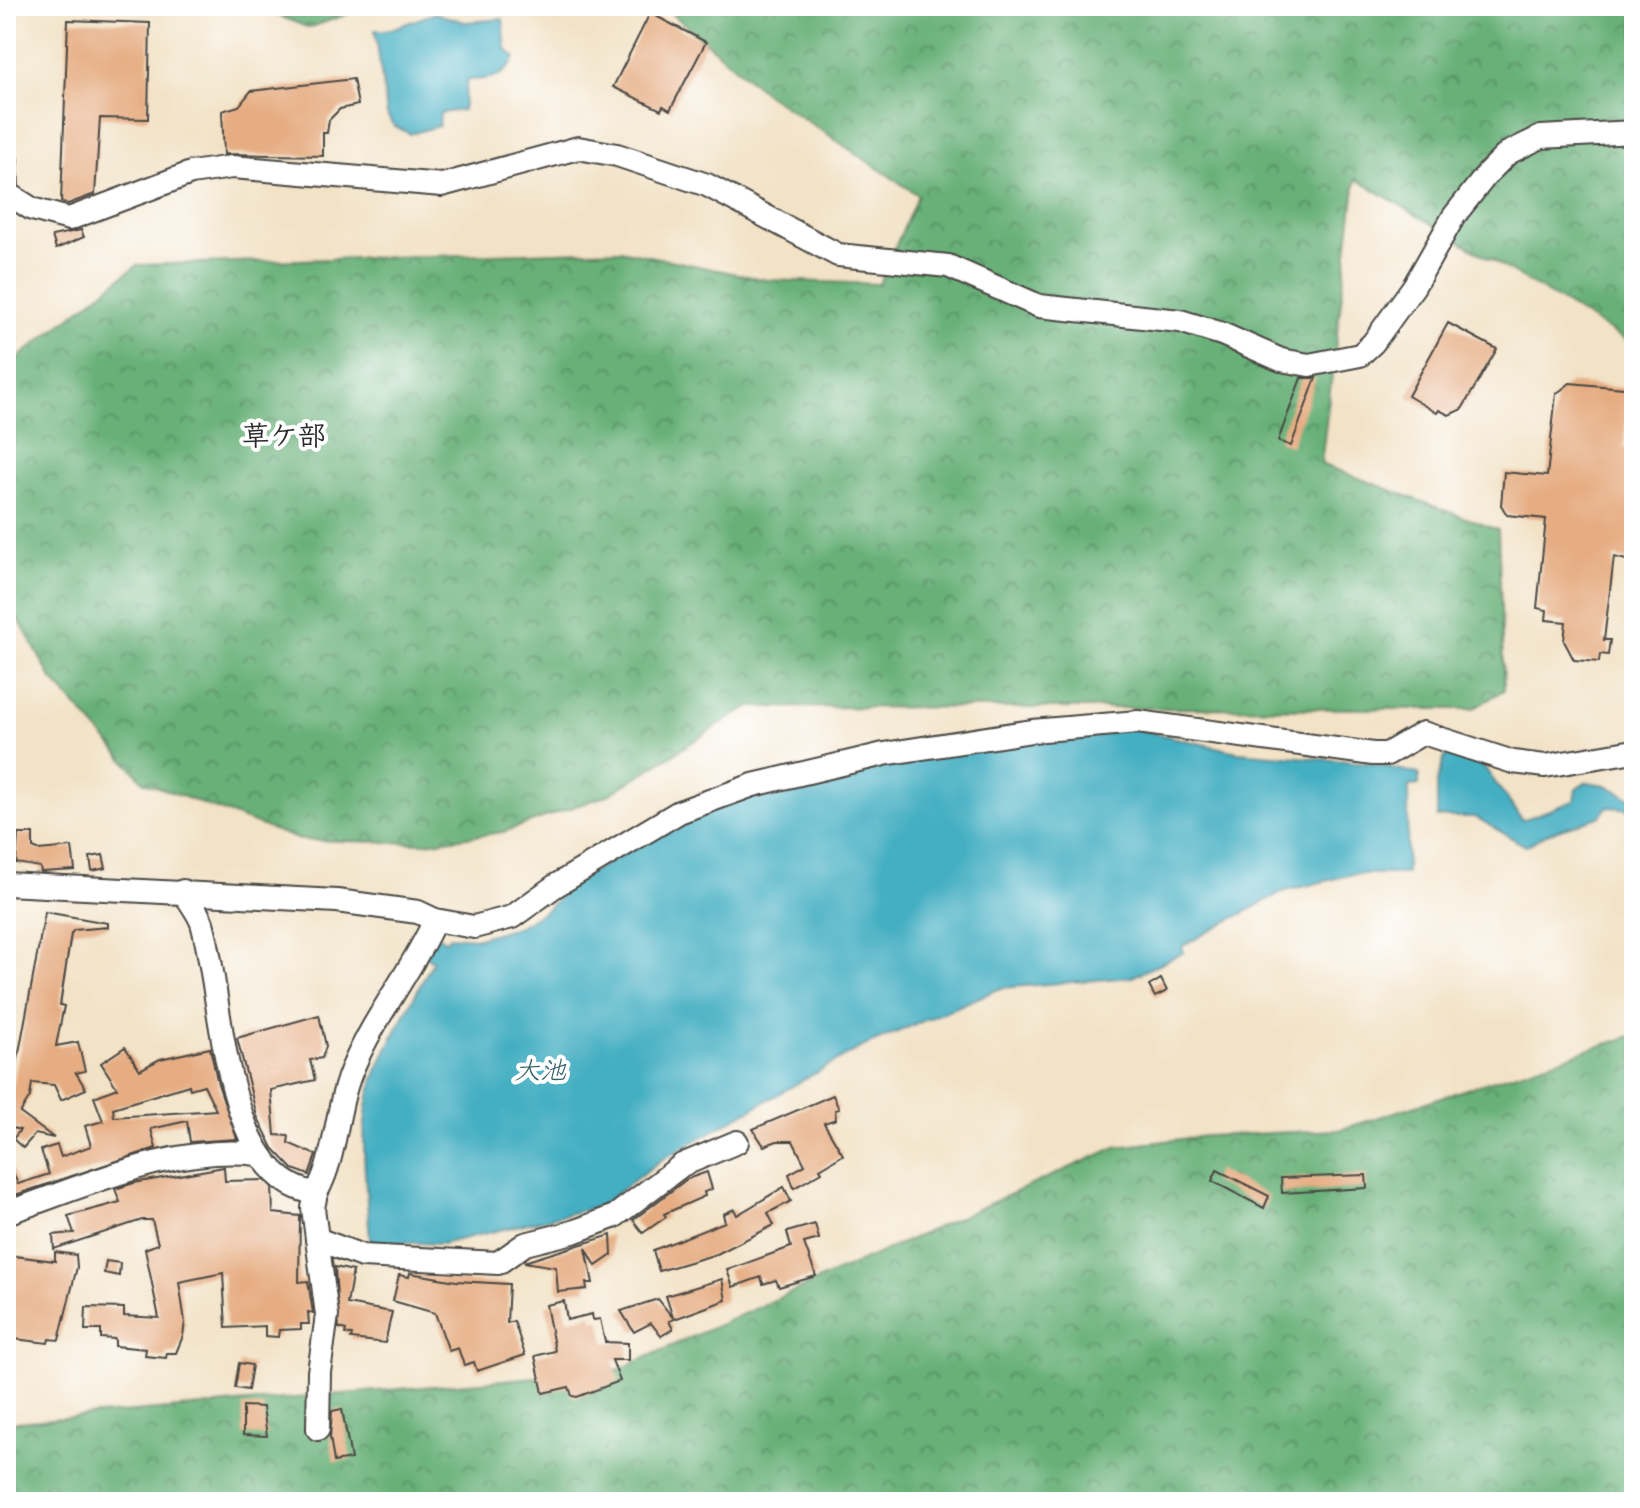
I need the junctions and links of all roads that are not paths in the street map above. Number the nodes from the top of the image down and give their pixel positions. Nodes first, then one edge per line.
1 (1634, 132) edge
2 (6, 161) edge
3 (1634, 751) edge
4 (6, 884) edge
5 (183, 891) junction
6 (435, 920) junction
7 (737, 1142) dead end
8 (258, 1154) junction
9 (316, 1193) junction
10 (6, 1213) edge
11 (317, 1239) junction
12 (318, 1429) dead end

1 - 2 street
3 - 6 street
4 - 5 street
5 - 6 street
5 - 8 street
6 - 9 street
7 - 11 street
8 - 9 street
8 - 10 street
9 - 11 street
11 - 12 street

